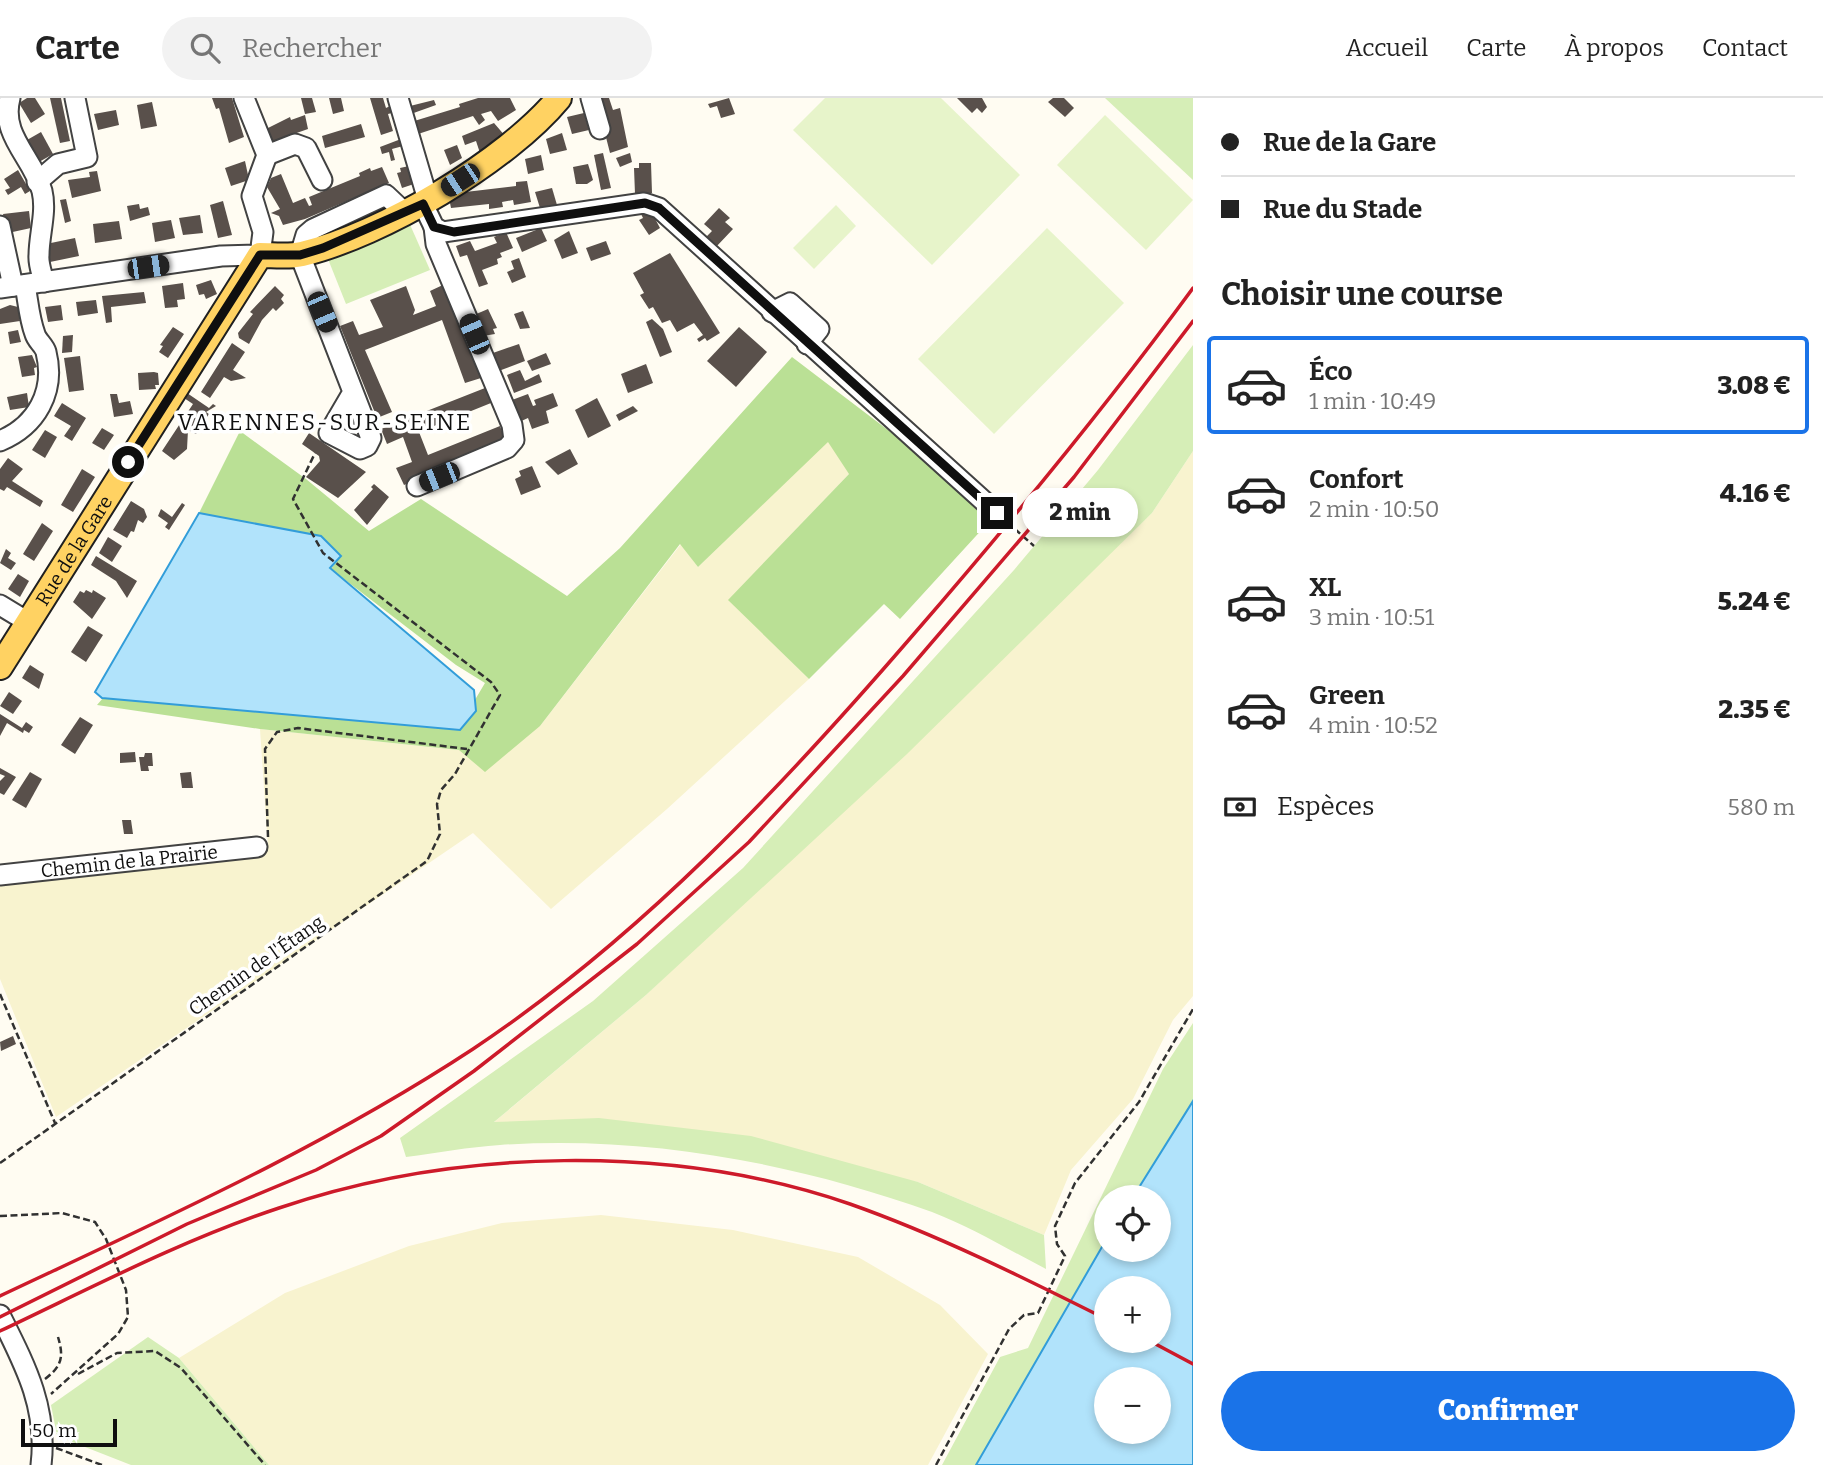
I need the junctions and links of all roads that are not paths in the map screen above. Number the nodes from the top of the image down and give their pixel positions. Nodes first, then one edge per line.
1 (10, 98) edge
2 (75, 98) edge
3 (243, 98) edge
4 (398, 98) edge
5 (559, 98) edge
6 (591, 98) edge
7 (4, 118) edge
8 (600, 129) dead end
9 (267, 155) junction
10 (322, 180) dead end
11 (37, 182) junction
12 (419, 205) junction
13 (0, 226) edge
14 (434, 227) junction
15 (260, 255) junction
16 (300, 255) junction
17 (21, 285) edge
18 (353, 391) dead end
19 (0, 442) edge
20 (417, 486) dead end
21 (997, 513) road end
22 (0, 605) edge
23 (28, 622) junction
24 (0, 667) edge
25 (257, 847) road end
26 (0, 875) edge
27 (0, 1315) edge
28 (41, 1465) edge

1 - 7 street
2 - 11 street
3 - 9 street
4 - 12 street
5 - 12 main road
6 - 8 street
7 - 11 street
9 - 10 street
9 - 15 street
11 - 17 street
12 - 14 street
12 - 16 main road
13 - 17 street
14 - 20 street
14 - 21 street
15 - 16 main road
15 - 17 street
15 - 23 main road, Rue de la Gare
16 - 18 street
17 - 19 street
22 - 23 street
23 - 24 main road, Rue de la Gare
25 - 26 street, Chemin de la Prairie
27 - 28 street

